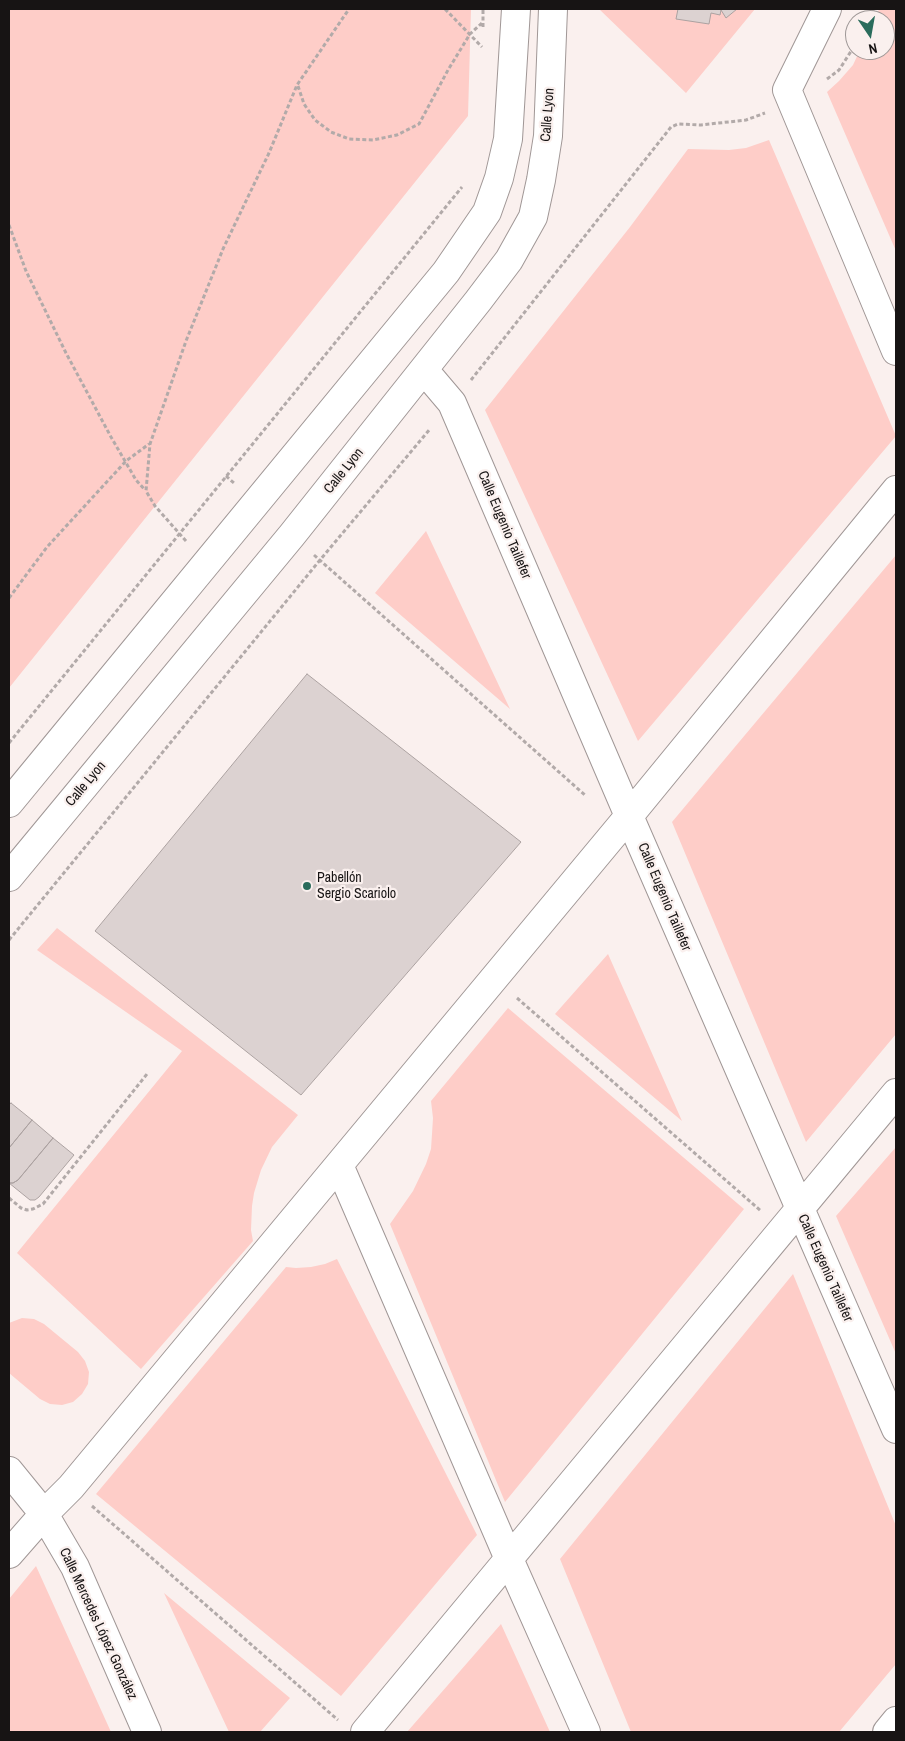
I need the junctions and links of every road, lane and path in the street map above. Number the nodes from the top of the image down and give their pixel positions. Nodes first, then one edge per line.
1 (349, 9) edge
2 (445, 9) edge
3 (516, 9) edge
4 (553, 9) edge
5 (826, 9) edge
6 (488, 18) dead end
7 (470, 34) junction
8 (482, 47) dead end
9 (845, 60) edge
10 (297, 85) junction
11 (791, 100) junction
12 (464, 185) dead end
13 (9, 225) edge
14 (896, 351) edge
15 (424, 370) junction
16 (452, 403) junction
17 (150, 444) junction
18 (126, 461) junction
19 (226, 476) junction
20 (896, 490) edge
21 (146, 491) junction
22 (256, 502) junction
23 (179, 534) junction
24 (292, 535) junction
25 (320, 560) junction
26 (207, 562) junction
27 (9, 598) edge
28 (9, 743) edge
29 (9, 803) edge
30 (625, 822) junction
31 (9, 878) edge
32 (9, 940) edge
33 (494, 978) junction
34 (147, 1074) dead end
35 (896, 1093) edge
36 (339, 1165) junction
37 (9, 1198) edge
38 (800, 1210) junction
39 (782, 1230) junction
40 (896, 1430) edge
41 (9, 1470) edge
42 (72, 1487) junction
43 (44, 1514) junction
44 (9, 1554) edge
45 (509, 1559) junction
46 (896, 1721) edge
47 (355, 1729) edge
48 (147, 1732) edge
49 (586, 1732) edge
50 (887, 1732) edge

1 - 10 path
2 - 7 path
3 - 22 street
4 - 15 street, Calle Lyon
5 - 11 street
6 - 7 path
7 - 8 path
7 - 10 path
9 - 11 path
10 - 17 path
11 - 14 street
11 - 16 path
12 - 19 path
13 - 18 path
15 - 16 street, Calle Eugenio Taillefer
15 - 24 street, Calle Lyon
16 - 25 path
16 - 30 street, Calle Eugenio Taillefer
17 - 18 path
17 - 21 path
18 - 21 path
18 - 27 path
19 - 22 path
19 - 23 path
20 - 30 street
21 - 23 path
22 - 26 street
23 - 26 path
23 - 28 path
24 - 25 path
24 - 31 street, Calle Lyon
25 - 30 path
25 - 32 path
26 - 29 street
30 - 33 street
30 - 38 street, Calle Eugenio Taillefer
33 - 36 street
33 - 39 path
34 - 37 path
35 - 38 street
36 - 42 street
36 - 45 street
38 - 39 street
38 - 40 street, Calle Eugenio Taillefer
39 - 45 street
41 - 43 street, Calle Mercedes López González
42 - 43 street
42 - 47 path
43 - 44 street
43 - 48 street, Calle Mercedes López González
45 - 47 street
45 - 49 street
46 - 50 street

